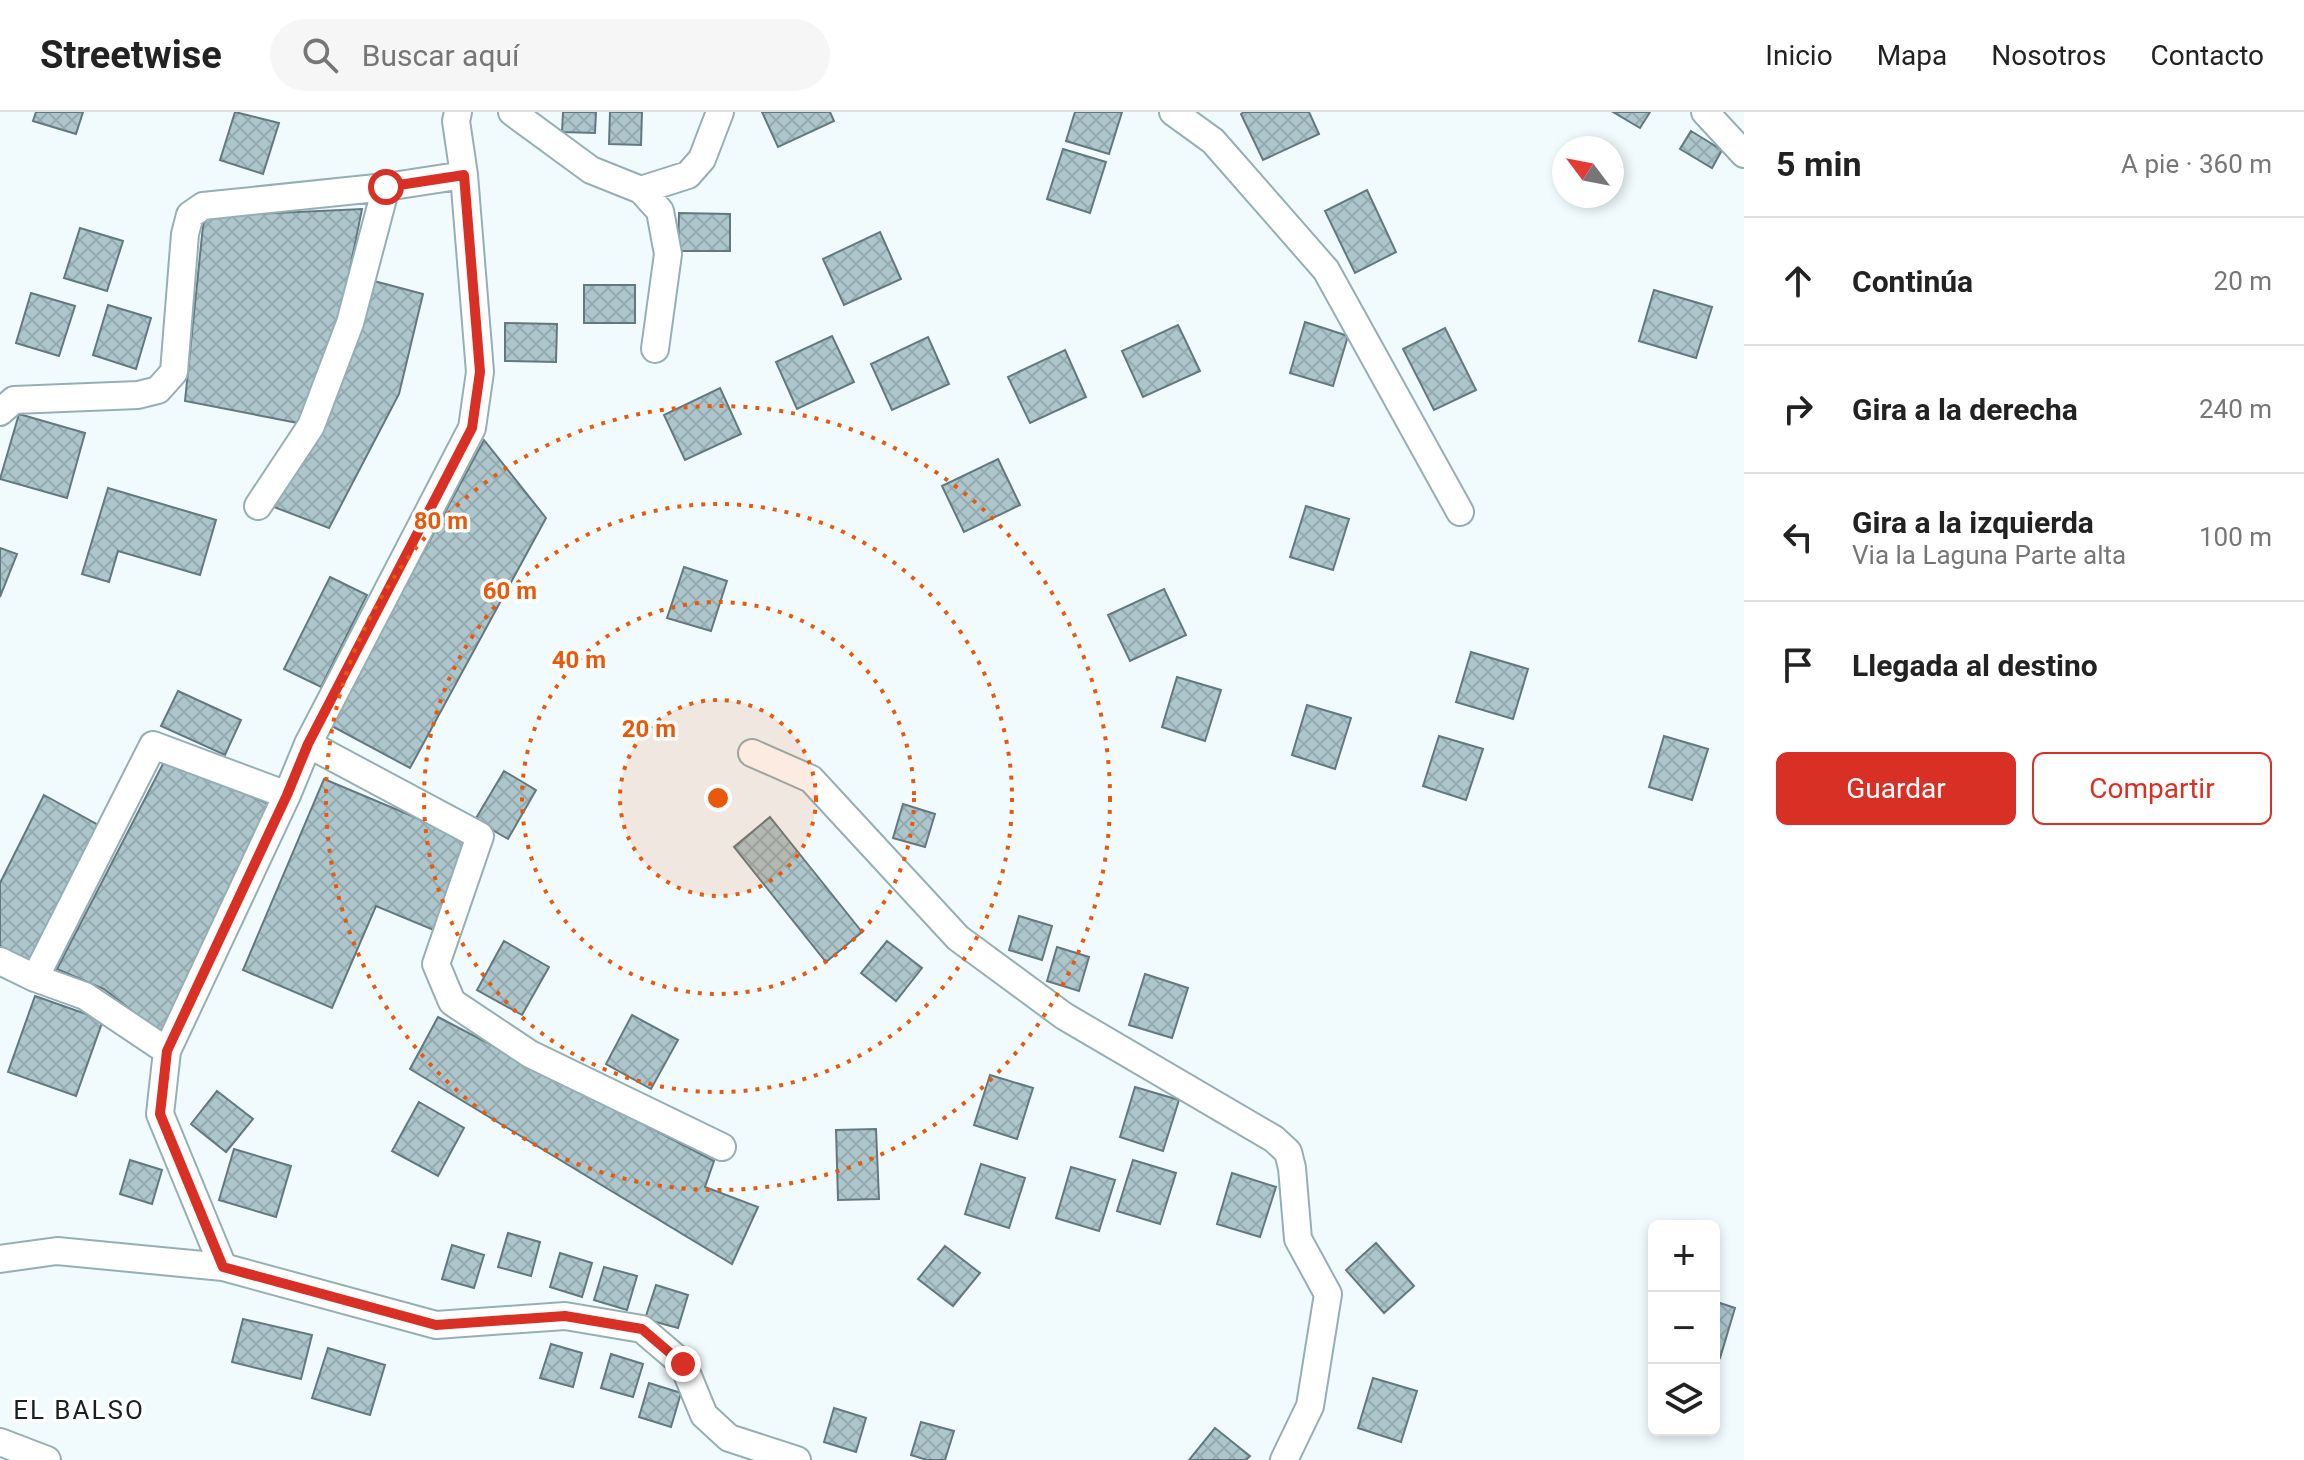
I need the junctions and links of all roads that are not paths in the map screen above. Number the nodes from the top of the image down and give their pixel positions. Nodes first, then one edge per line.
1 (458, 112) edge
2 (512, 112) edge
3 (720, 112) edge
4 (1173, 112) edge
5 (1705, 112) edge
6 (1744, 154) edge
7 (464, 175) junction
8 (386, 187) junction
9 (641, 190) junction
10 (655, 349) dead end
11 (0, 412) edge
12 (258, 506) dead end
13 (1460, 512) dead end
14 (308, 744) junction
15 (752, 753) dead end
16 (287, 795) junction
17 (0, 961) edge
18 (35, 978) junction
19 (167, 1051) junction
20 (722, 1147) dead end
21 (0, 1259) edge
22 (223, 1267) junction
23 (0, 1442) edge
24 (47, 1460) edge
25 (797, 1460) edge
26 (1284, 1460) edge

1 - 7 street
2 - 9 street
3 - 9 street
4 - 13 street
5 - 6 street
7 - 8 street
7 - 14 street
8 - 11 street
8 - 12 street
9 - 10 street
14 - 16 street
14 - 20 street
15 - 26 street
16 - 18 street
16 - 19 street
17 - 18 street
18 - 19 street
19 - 22 street
21 - 22 street
22 - 25 street
23 - 24 street

